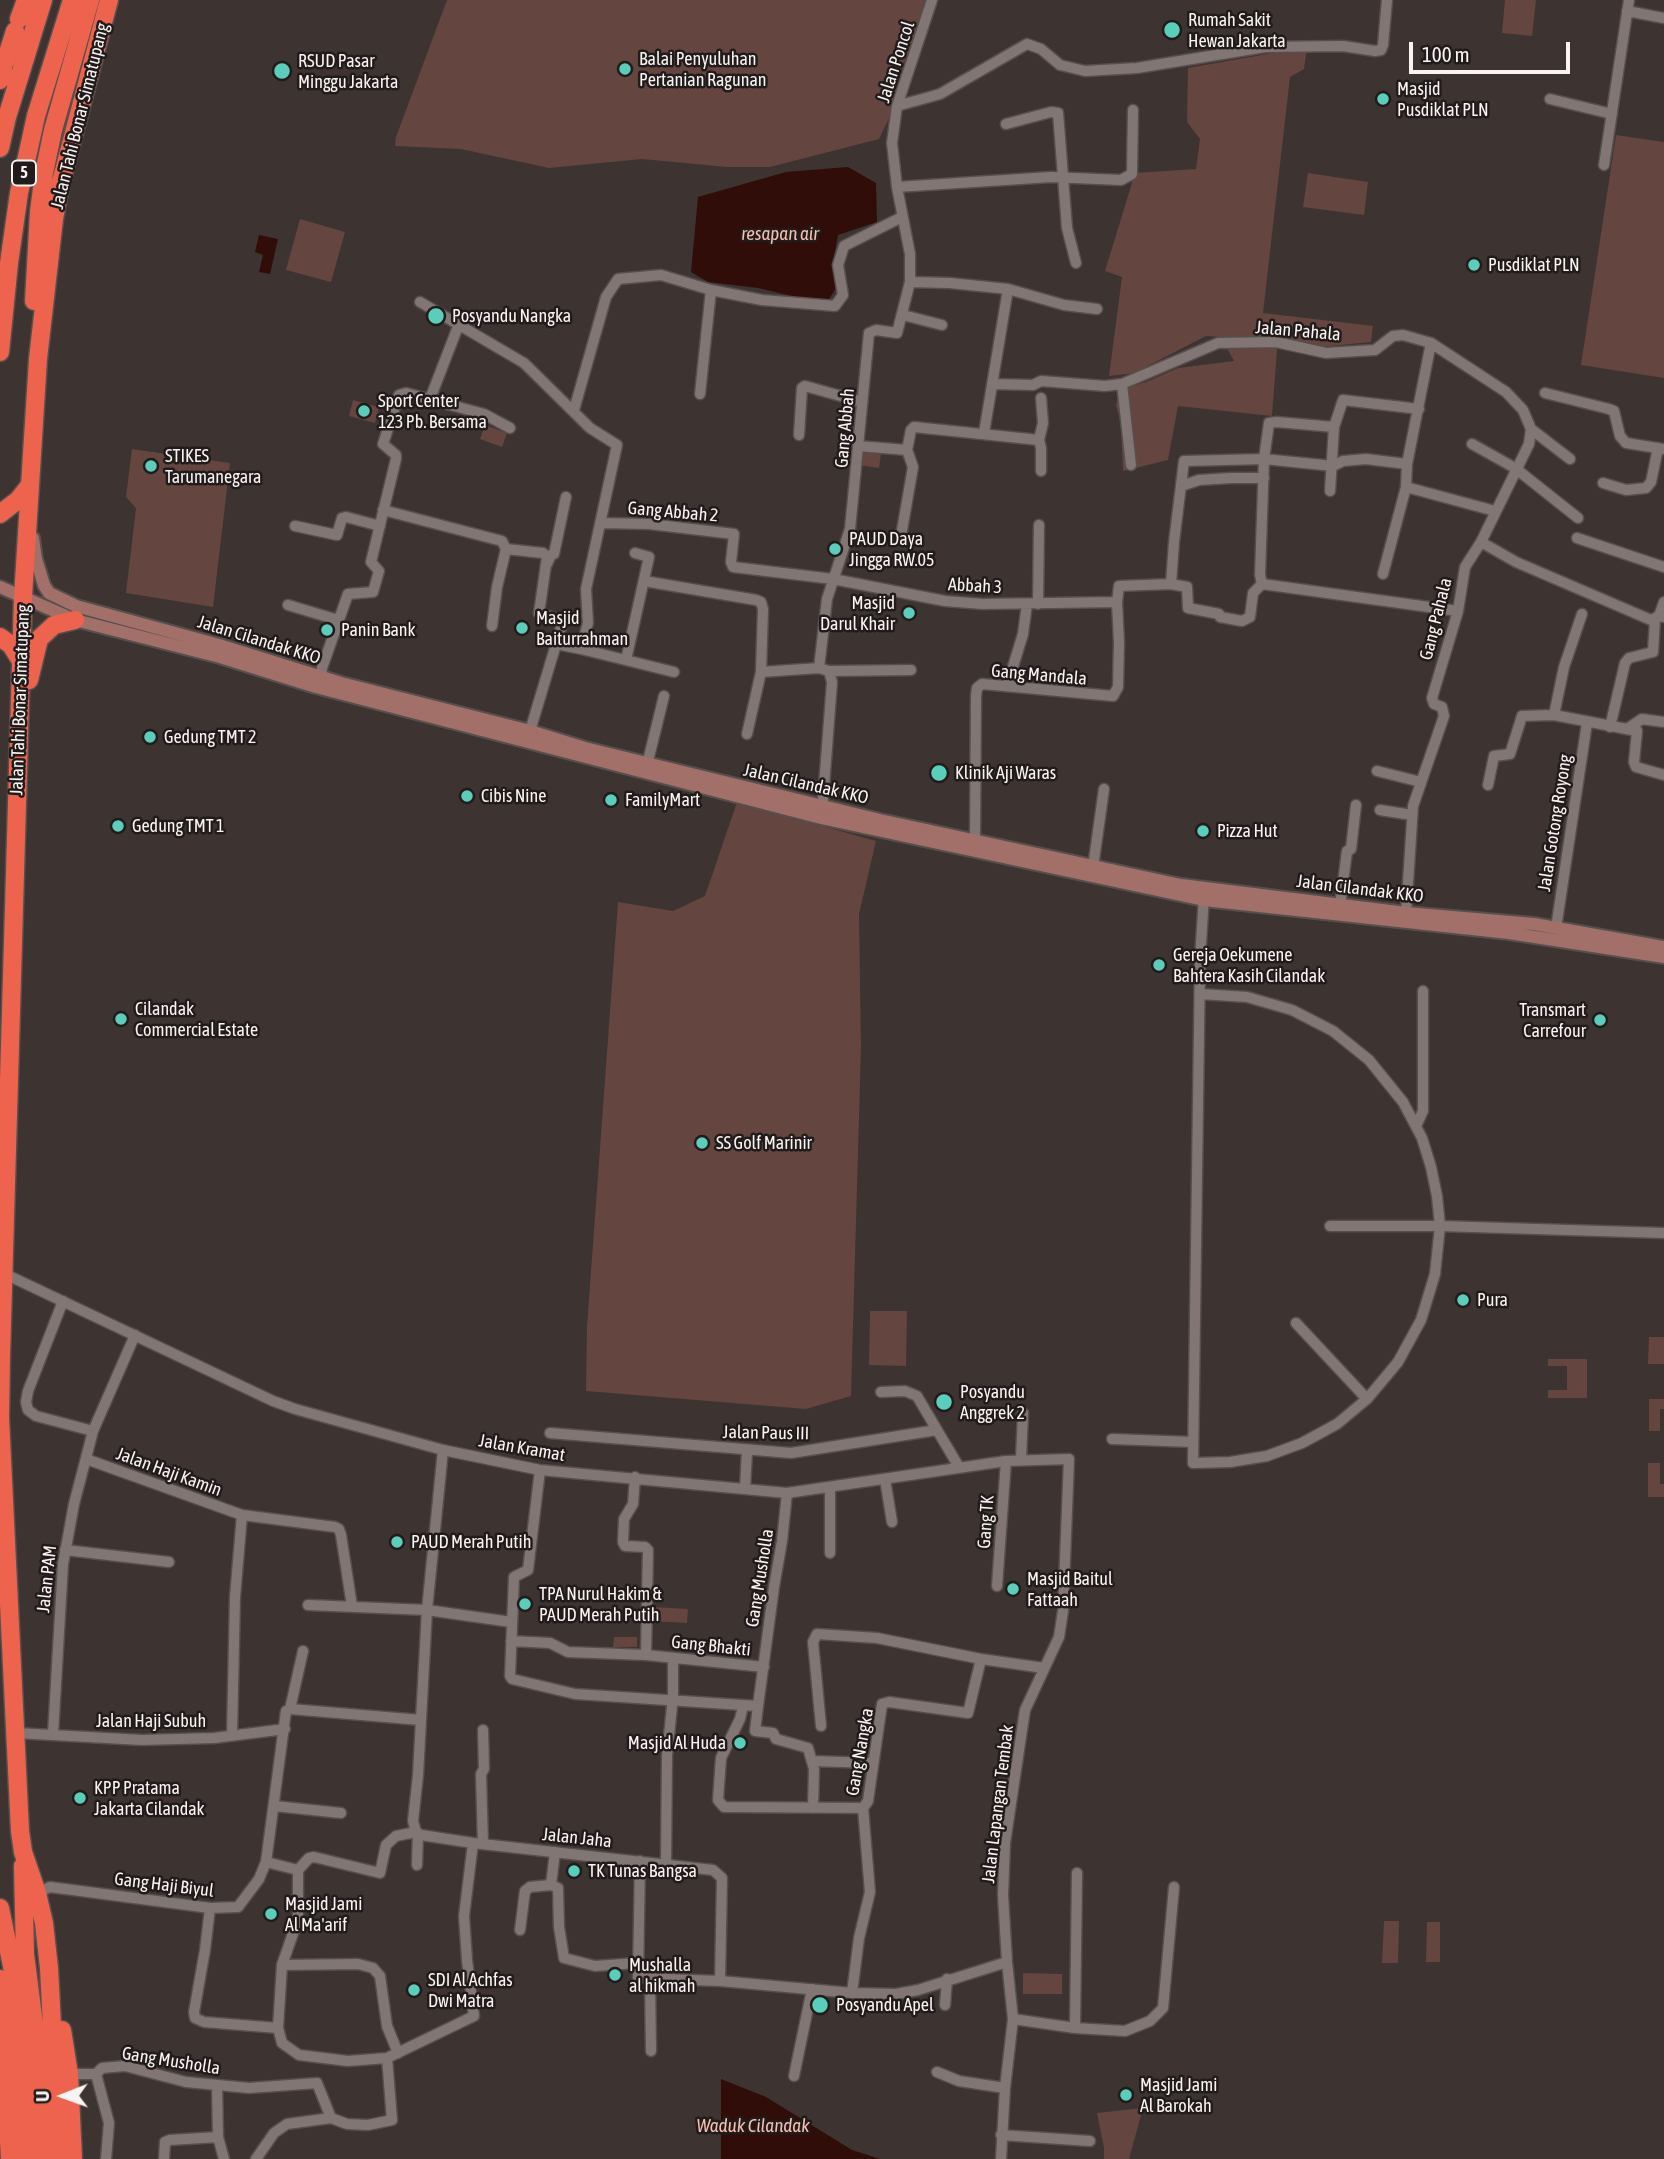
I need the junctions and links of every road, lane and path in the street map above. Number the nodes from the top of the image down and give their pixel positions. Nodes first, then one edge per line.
1 (26, 0) edge
2 (43, 0) edge
3 (72, 0) edge
4 (90, 0) edge
5 (110, 0) edge
6 (932, 0) edge
7 (1387, 0) edge
8 (1628, 6) edge
9 (1664, 18) edge
10 (3, 70) edge
11 (1550, 99) dead end
12 (897, 106) junction
13 (1133, 110) dead end
14 (1612, 114) junction
15 (1006, 124) dead end
16 (0, 148) edge
17 (1604, 165) dead end
18 (1064, 177) junction
19 (897, 187) junction
20 (902, 217) junction
21 (1076, 263) dead end
22 (910, 282) junction
23 (1008, 289) junction
24 (711, 290) junction
25 (420, 302) dead end
26 (1097, 309) dead end
27 (903, 315) junction
28 (459, 324) junction
29 (942, 325) dead end
30 (1431, 344) junction
31 (0, 352) edge
32 (38, 359) junction
33 (992, 384) junction
34 (1122, 384) junction
35 (1545, 393) dead end
36 (700, 394) dead end
37 (1041, 398) dead end
38 (430, 399) junction
39 (862, 402) junction
40 (1419, 409) junction
41 (574, 410) junction
42 (1335, 427) junction
43 (510, 428) dead end
44 (1531, 429) junction
45 (984, 433) junction
46 (799, 435) dead end
47 (1039, 440) junction
48 (1472, 444) dead end
49 (858, 446) junction
50 (1661, 449) edge
51 (907, 450) junction
52 (1264, 459) junction
53 (1570, 459) dead end
54 (1407, 464) junction
55 (1131, 466) dead end
56 (1333, 466) junction
57 (1516, 468) junction
58 (1041, 471) dead end
59 (1264, 478) junction
60 (1603, 483) dead end
61 (1181, 486) junction
62 (1406, 487) junction
63 (1330, 491) dead end
64 (29, 494) junction
65 (566, 497) dead end
66 (383, 510) junction
67 (1495, 511) junction
68 (0, 514) edge
69 (1578, 518) dead end
70 (601, 523) junction
71 (1040, 525) dead end
72 (295, 526) dead end
73 (380, 526) junction
74 (901, 536) dead end
75 (1577, 538) dead end
76 (1481, 542) junction
77 (506, 549) junction
78 (635, 553) dead end
79 (547, 564) junction
80 (1664, 567) edge
81 (1383, 574) dead end
82 (833, 579) junction
83 (645, 581) junction
84 (1171, 584) junction
85 (1262, 584) junction
86 (0, 587) edge
87 (23, 597) junction
88 (1664, 601) edge
89 (1117, 602) junction
90 (1027, 604) junction
91 (1038, 604) junction
92 (288, 605) dead end
93 (1458, 611) junction
94 (1582, 614) dead end
95 (1659, 617) edge
96 (75, 620) junction
97 (338, 620) junction
98 (492, 626) dead end
99 (0, 637) edge
100 (556, 644) junction
101 (581, 649) junction
102 (626, 660) junction
103 (21, 661) junction
104 (824, 670) junction
105 (911, 670) dead end
106 (283, 671) junction
107 (674, 672) dead end
108 (761, 672) junction
109 (318, 682) junction
110 (1007, 686) junction
111 (339, 688) junction
112 (664, 696) dead end
113 (20, 709) junction
114 (1554, 715) junction
115 (1664, 722) edge
116 (1587, 723) junction
117 (1610, 727) junction
118 (1627, 729) junction
119 (530, 731) junction
120 (747, 734) dead end
121 (647, 768) junction
122 (1377, 771) dead end
123 (1664, 775) edge
124 (1421, 782) junction
125 (1488, 785) dead end
126 (1104, 789) dead end
127 (1356, 805) dead end
128 (1380, 810) dead end
129 (822, 812) junction
130 (1412, 815) junction
131 (927, 835) junction
132 (975, 840) junction
133 (1093, 867) junction
134 (15, 881) junction
135 (1205, 894) junction
136 (1340, 906) junction
137 (0, 909) edge
138 (1406, 913) junction
139 (1556, 928) junction
140 (1664, 947) edge
141 (1664, 957) edge
142 (1423, 991) dead end
143 (1200, 993) junction
144 (1416, 1126) junction
145 (1330, 1226) dead end
146 (1440, 1226) junction
147 (1664, 1233) edge
148 (3, 1273) junction
149 (63, 1301) junction
150 (1296, 1323) dead end
151 (135, 1335) junction
152 (881, 1392) dead end
153 (1367, 1399) junction
154 (1023, 1413) dead end
155 (937, 1430) junction
156 (93, 1431) junction
157 (550, 1433) dead end
158 (1112, 1439) dead end
159 (1193, 1442) junction
160 (443, 1450) junction
161 (747, 1451) junction
162 (86, 1458) junction
163 (1021, 1459) junction
164 (1069, 1459) joint
165 (1006, 1461) junction
166 (959, 1467) junction
167 (540, 1470) junction
168 (635, 1478) junction
169 (885, 1479) junction
170 (830, 1488) junction
171 (745, 1489) junction
172 (786, 1493) junction
173 (242, 1515) junction
174 (892, 1522) dead end
175 (65, 1550) junction
176 (830, 1553) dead end
177 (169, 1562) dead end
178 (997, 1586) dead end
179 (308, 1605) dead end
180 (352, 1606) junction
181 (427, 1610) junction
182 (512, 1622) junction
183 (511, 1641) junction
184 (303, 1651) dead end
185 (646, 1655) junction
186 (673, 1658) junction
187 (981, 1659) junction
188 (764, 1667) junction
189 (1042, 1673) junction
190 (673, 1701) junction
191 (743, 1706) junction
192 (756, 1707) junction
193 (290, 1709) junction
194 (421, 1720) junction
195 (821, 1726) dead end
196 (285, 1729) junction
197 (483, 1730) dead end
198 (16, 1734) junction
199 (53, 1734) junction
200 (232, 1735) junction
201 (812, 1761) junction
202 (873, 1763) junction
203 (274, 1806) junction
204 (813, 1808) junction
205 (863, 1808) junction
206 (341, 1813) dead end
207 (417, 1833) junction
208 (478, 1843) junction
209 (23, 1852) junction
210 (555, 1852) junction
211 (640, 1861) junction
212 (266, 1862) junction
213 (666, 1864) junction
214 (417, 1865) dead end
215 (298, 1870) junction
216 (1077, 1873) dead end
217 (551, 1885) junction
218 (1174, 1887) dead end
219 (37, 1893) junction
220 (0, 1908) edge
221 (210, 1908) junction
222 (520, 1930) dead end
223 (1007, 1962) junction
224 (637, 1963) junction
225 (282, 1965) junction
226 (49, 1972) junction
227 (0, 1979) edge
228 (650, 1979) junction
229 (947, 1979) junction
230 (720, 1981) junction
231 (812, 1989) junction
232 (852, 1993) junction
233 (945, 2006) dead end
234 (1013, 2019) junction
235 (278, 2028) junction
236 (1075, 2028) junction
237 (651, 2051) dead end
238 (398, 2053) junction
239 (387, 2058) junction
240 (937, 2071) dead end
241 (69, 2074) junction
242 (96, 2074) junction
243 (794, 2076) dead end
244 (217, 2085) junction
245 (1004, 2088) junction
246 (331, 2118) junction
247 (1002, 2135) junction
248 (218, 2137) junction
249 (1090, 2141) dead end
250 (10, 2159) edge
251 (28, 2159) edge
252 (43, 2159) edge
253 (59, 2159) edge
254 (73, 2159) edge
255 (106, 2159) edge
256 (164, 2159) edge
257 (224, 2159) edge
258 (256, 2159) edge
259 (1001, 2159) edge

1 - 10 highway
2 - 16 highway, 5
3 - 31 highway, 5
4 - 32 highway
5 - 32 highway, Jalan Tahi Bonar Simatupang
6 - 12 street, Jalan Poncol
7 - 12 street
8 - 9 street
8 - 14 street
11 - 14 street
12 - 19 street, Jalan Poncol
13 - 18 street
14 - 17 street
15 - 18 street
18 - 19 street
18 - 21 street
19 - 20 street, Jalan Poncol
20 - 22 street
20 - 24 street
22 - 23 street
22 - 27 street
23 - 26 street
23 - 33 street
24 - 36 street
24 - 41 street
25 - 28 street
27 - 29 street
27 - 39 street, Gang Abbah
28 - 38 street
28 - 41 street
30 - 34 street, Jalan Pahala
30 - 40 street
30 - 44 street
32 - 64 highway, Jalan Tahi Bonar Simatupang
33 - 34 street
33 - 45 street
34 - 55 street
35 - 50 street
37 - 47 street
38 - 43 street
38 - 66 street
39 - 46 street
39 - 49 street, Gang Abbah
40 - 42 street
40 - 54 street
41 - 70 street
42 - 52 street
42 - 56 street
44 - 53 street
44 - 57 street, Gang Pahala
45 - 47 street
45 - 51 street
47 - 58 street
48 - 57 street
49 - 51 street
49 - 82 street, Gang Abbah
50 - 60 street
51 - 74 street
52 - 56 street
52 - 59 street
52 - 61 street
54 - 56 street
54 - 62 street
56 - 63 street
57 - 67 street, Gang Pahala
57 - 69 street
59 - 61 street
59 - 85 street
61 - 84 street
62 - 67 street
62 - 81 street
64 - 68 highway
64 - 87 highway, Jalan Tahi Bonar Simatupang
64 - 106 street, Jalan Cilandak KKO
65 - 79 street
66 - 73 street
66 - 77 street
67 - 76 street, Gang Pahala
70 - 82 street, Gang Abbah 2
70 - 101 street
71 - 91 street
72 - 73 street
73 - 97 street
75 - 80 street
76 - 93 street, Gang Pahala
76 - 95 street
77 - 79 street
77 - 98 street
78 - 83 street
79 - 100 street
82 - 90 street, Abbah 3
82 - 104 street, Gang Abbah
83 - 102 street
83 - 108 street
84 - 85 street
84 - 89 street
85 - 93 street
86 - 87 street, Jalan Cilandak KKO
87 - 96 street, Jalan Cilandak KKO
87 - 103 highway, Jalan Tahi Bonar Simatupang
88 - 95 street
89 - 91 street, Abbah 3
89 - 110 street, Gang Mandala
90 - 91 street, Abbah 3
90 - 110 street
92 - 97 street
93 - 124 street, Gang Pahala
94 - 114 street
95 - 117 street
96 - 106 street, Jalan Cilandak KKO
96 - 113 highway
97 - 109 street
99 - 103 highway
100 - 101 street
100 - 119 street
101 - 102 street
102 - 107 street
103 - 113 highway, Jalan Tahi Bonar Simatupang
104 - 105 street
104 - 108 street
104 - 129 street, Gang Abbah
106 - 109 street, Jalan Cilandak KKO
108 - 120 street
109 - 111 street, Jalan Cilandak KKO
110 - 132 street, Gang Mandala
111 - 119 street, Jalan Cilandak KKO
111 - 121 street, Jalan Cilandak KKO
112 - 121 street
113 - 134 highway, Jalan Tahi Bonar Simatupang
114 - 116 street
114 - 125 street
115 - 118 street
116 - 117 street
116 - 139 street, Jalan Gotong Royong
117 - 118 street
118 - 123 street
119 - 121 street, Jalan Cilandak KKO
121 - 129 street, Jalan Cilandak KKO
122 - 124 street
124 - 130 street, Gang Pahala
126 - 133 street
127 - 136 street
128 - 130 street
129 - 131 street, Jalan Cilandak KKO
130 - 138 street, Gang Pahala
131 - 132 street, Jalan Cilandak KKO
131 - 135 street, Jalan Cilandak KKO
132 - 133 street, Jalan Cilandak KKO
133 - 135 street, Jalan Cilandak KKO
134 - 137 highway
134 - 148 highway, Jalan Tahi Bonar Simatupang
135 - 136 street, Jalan Cilandak KKO
135 - 141 street, Jalan Cilandak KKO
135 - 143 street
136 - 138 street, Jalan Cilandak KKO
138 - 139 street, Jalan Cilandak KKO
139 - 140 street, Jalan Cilandak KKO
142 - 144 street
143 - 144 street
143 - 159 street
144 - 146 street
145 - 146 street
146 - 147 street
146 - 153 street
148 - 149 street, Jalan Kramat
148 - 198 highway, Jalan Tahi Bonar Simatupang
149 - 151 street, Jalan Kramat
149 - 156 street
150 - 153 street
151 - 156 street, Jalan PAM
151 - 160 street, Jalan Kramat
152 - 155 street
153 - 159 street
154 - 163 street
155 - 161 street, Jalan Paus III
155 - 166 street
156 - 162 street, Jalan PAM
157 - 161 street, Jalan Paus III
158 - 159 street
160 - 167 street, Jalan Kramat
160 - 181 street
161 - 171 street
162 - 173 street, Jalan Haji Kamin
162 - 175 street, Jalan PAM
163 - 164 street, Jalan Kramat
163 - 165 street, Jalan Kramat
164 - 189 street, Jalan Lapangan Tembak
165 - 166 street, Jalan Kramat
165 - 178 street, Gang TK
166 - 169 street, Jalan Kramat
167 - 168 street, Jalan Kramat
167 - 182 street
168 - 171 street, Jalan Kramat
168 - 185 street, Gang Bhakti
169 - 170 street, Jalan Kramat
169 - 174 street
170 - 172 street, Jalan Kramat
170 - 176 street
171 - 172 street, Jalan Kramat
172 - 188 street, Gang Musholla
173 - 180 street, Jalan Haji Kamin
173 - 200 street
175 - 177 street
175 - 199 street, Jalan PAM
179 - 180 street
180 - 181 street
181 - 182 street
181 - 194 street
182 - 183 street
183 - 185 street
183 - 190 street
184 - 193 street
185 - 186 street, Gang Bhakti
186 - 188 street, Gang Bhakti
186 - 190 street
187 - 189 street
187 - 195 street
187 - 202 street, Gang Nangka
188 - 192 street, Gang Musholla
189 - 223 street, Jalan Lapangan Tembak
190 - 191 street
190 - 213 street
191 - 192 street
191 - 204 street, Gang Nangka
192 - 201 street
193 - 194 street
193 - 196 street
194 - 207 street
196 - 200 street, Jalan Haji Subuh
196 - 203 street
197 - 208 street
198 - 199 street, Jalan Haji Subuh
198 - 209 highway, Jalan Tahi Bonar Simatupang
199 - 200 street, Jalan Haji Subuh
201 - 202 street
201 - 204 street
202 - 205 street, Gang Nangka
203 - 206 street
203 - 212 street
204 - 205 street, Gang Nangka
205 - 232 street
207 - 208 street, Jalan Jaha
207 - 214 street
207 - 215 street
208 - 210 street, Jalan Jaha
208 - 238 street
209 - 219 highway, Jalan Tahi Bonar Simatupang
209 - 252 highway
210 - 211 street, Jalan Jaha
210 - 217 street
211 - 213 street, Jalan Jaha
211 - 224 street
212 - 215 street
212 - 221 street, Gang Haji Biyul
213 - 230 street, Jalan Jaha
215 - 225 street
216 - 236 street
217 - 222 street
217 - 224 street
218 - 236 street
219 - 221 street, Gang Haji Biyul
219 - 226 highway, Jalan Tahi Bonar Simatupang
220 - 251 highway
221 - 235 street
223 - 229 street
223 - 234 street, Jalan Lapangan Tembak
224 - 228 street
225 - 235 street
225 - 238 street
226 - 241 highway
226 - 253 highway, Jalan Tahi Bonar Simatupang
227 - 250 highway
228 - 230 street
228 - 237 street
229 - 232 street
229 - 233 street
230 - 231 street
231 - 232 street
231 - 243 street
234 - 236 street
234 - 245 street, Jalan Lapangan Tembak
235 - 239 street
238 - 239 street
239 - 246 street
240 - 245 street
241 - 242 street, Gang Musholla
241 - 254 highway
242 - 244 street, Gang Musholla
242 - 255 street
244 - 246 street, Gang Musholla
244 - 248 street
245 - 247 street, Jalan Lapangan Tembak
246 - 258 street
247 - 249 street
247 - 259 street, Jalan Lapangan Tembak
248 - 256 street
248 - 257 street

